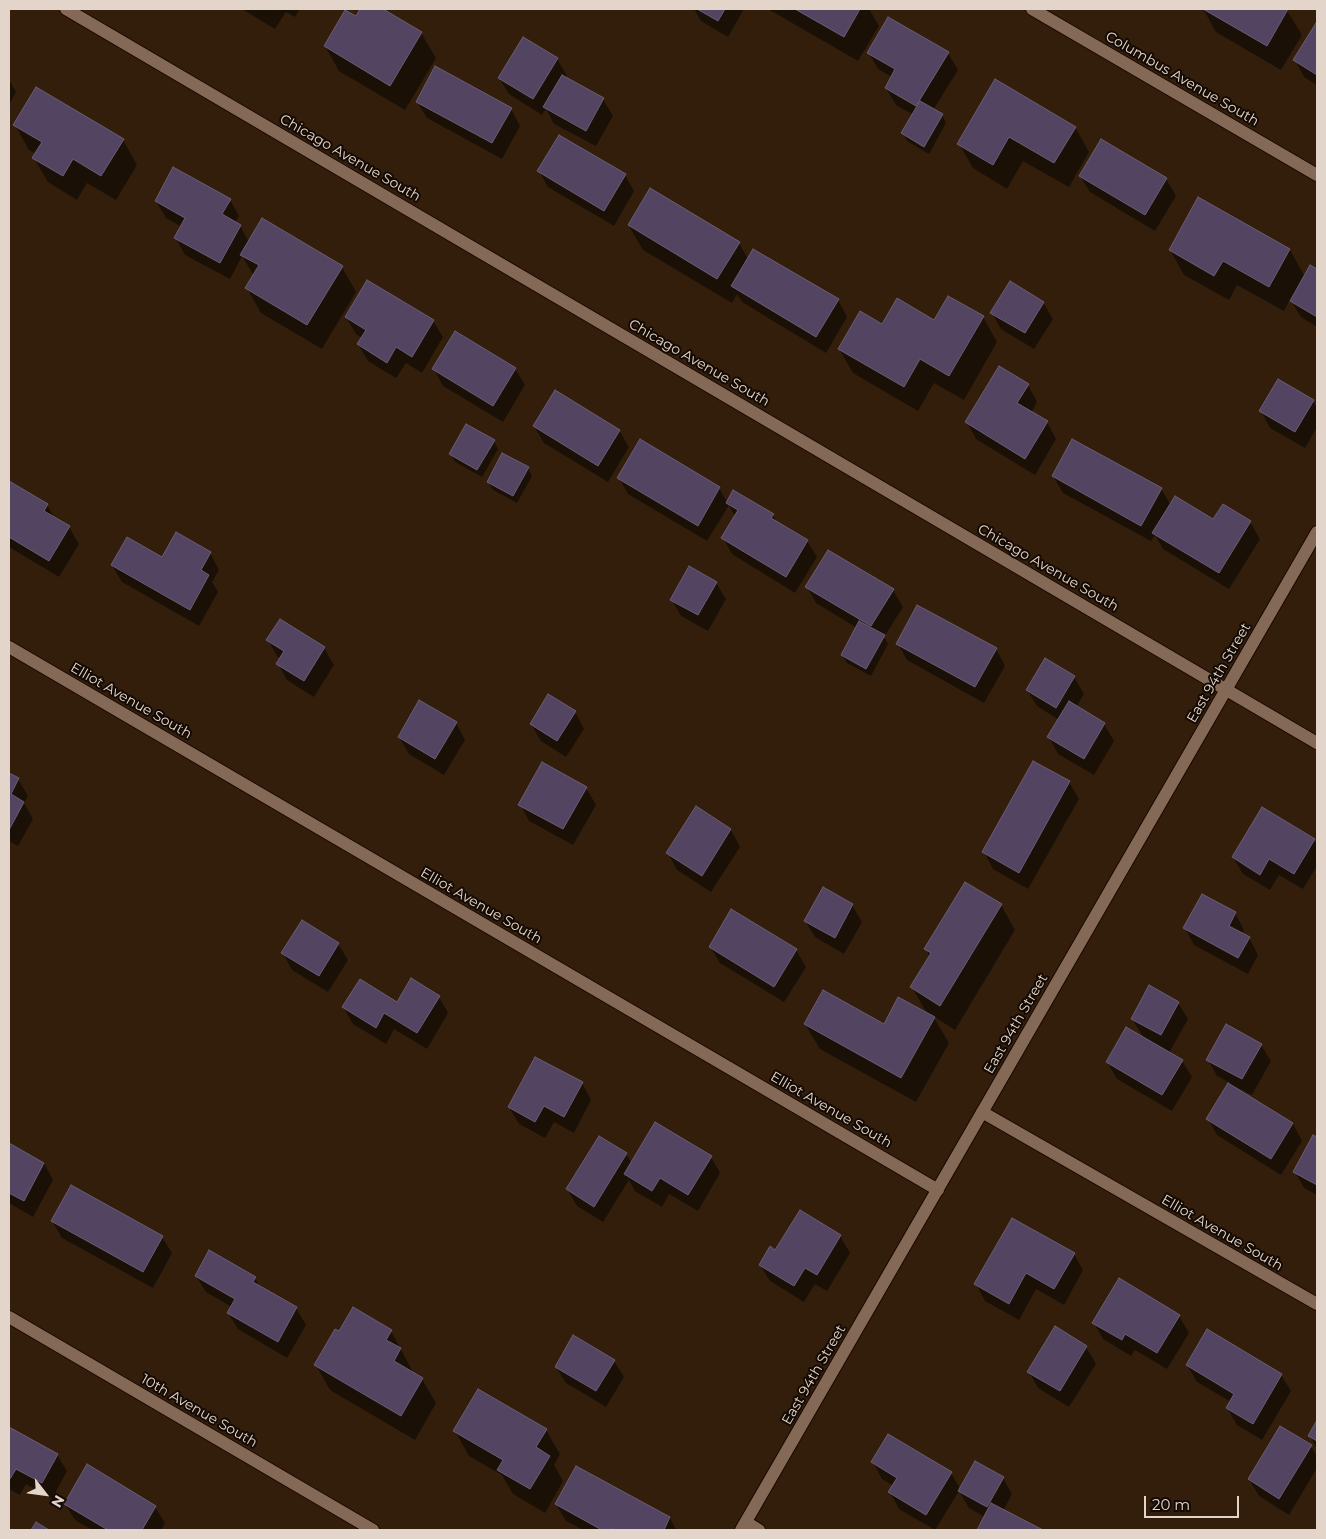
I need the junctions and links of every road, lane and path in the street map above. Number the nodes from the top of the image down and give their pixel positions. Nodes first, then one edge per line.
1 (66, 9) edge
2 (1032, 9) edge
3 (1317, 175) edge
4 (1317, 532) edge
5 (9, 648) edge
6 (1226, 690) junction
7 (1317, 743) edge
8 (982, 1112) junction
9 (938, 1190) junction
10 (1317, 1304) edge
11 (9, 1317) edge
12 (743, 1526) edge
13 (373, 1530) edge
14 (760, 1530) edge

1 - 6 street, Chicago Avenue South
2 - 3 street, Columbus Avenue South
4 - 6 street, East 94th Street
5 - 9 street, Elliot Avenue South
6 - 7 street, Chicago Avenue South
6 - 8 street, East 94th Street
8 - 9 street, East 94th Street
8 - 10 street, Elliot Avenue South
9 - 12 street, East 94th Street
11 - 13 street, 10th Avenue South
12 - 14 street

